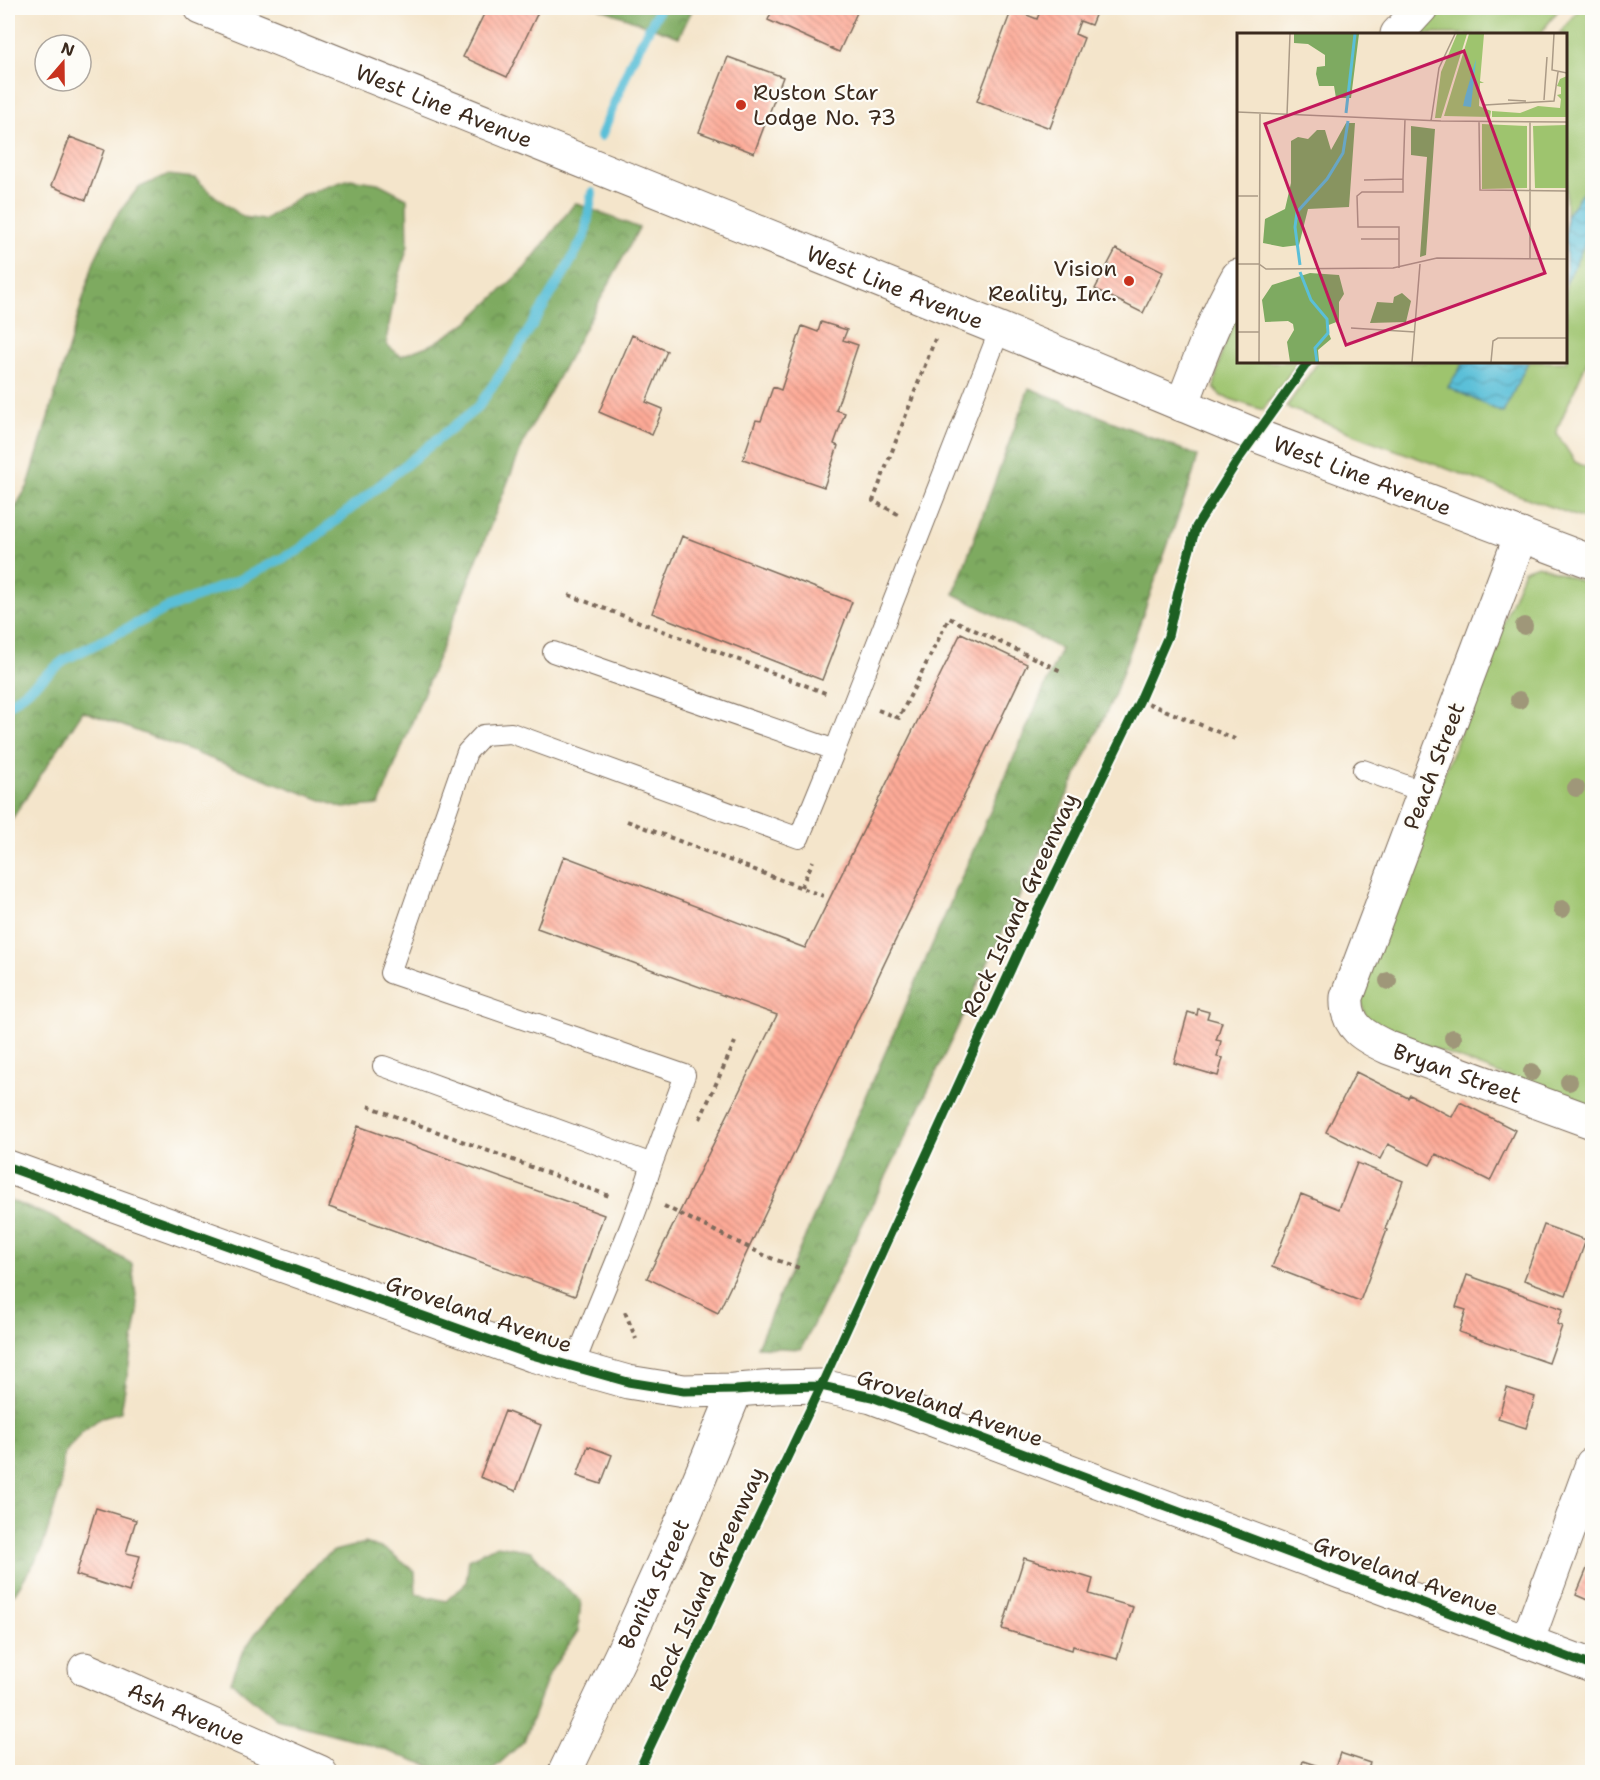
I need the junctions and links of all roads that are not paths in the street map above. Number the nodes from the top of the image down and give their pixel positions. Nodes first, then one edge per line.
1 (201, 8) edge
2 (1421, 8) edge
3 (1398, 33) edge
4 (1237, 279) edge
5 (1000, 329) junction
6 (1182, 405) junction
7 (1521, 535) junction
8 (1593, 562) edge
9 (553, 652) dead end
10 (835, 750) junction
11 (1363, 770) dead end
12 (1424, 792) junction
13 (1347, 997) joint
14 (383, 1066) dead end
15 (1593, 1122) edge
16 (652, 1164) junction
17 (8, 1167) edge
18 (574, 1366) junction
19 (736, 1390) junction
20 (1593, 1464) edge
21 (1527, 1642) junction
22 (1593, 1666) edge
23 (86, 1669) dead end
24 (320, 1773) edge
25 (565, 1773) edge

1 - 5 street, West Line Avenue
2 - 3 street
4 - 6 street
5 - 6 street, West Line Avenue
5 - 10 lane
6 - 7 street, West Line Avenue
7 - 8 street, West Line Avenue
7 - 12 street, Peach Street
9 - 10 lane
10 - 16 lane
11 - 12 lane
12 - 13 street, Peach Street
13 - 15 street, Bryan Street
14 - 16 lane
16 - 18 lane
17 - 18 street, Groveland Avenue
18 - 19 street, Groveland Avenue
19 - 21 street, Groveland Avenue
19 - 25 street, Bonita Street
20 - 21 street
21 - 22 street, Groveland Avenue
23 - 24 street, Ash Avenue

